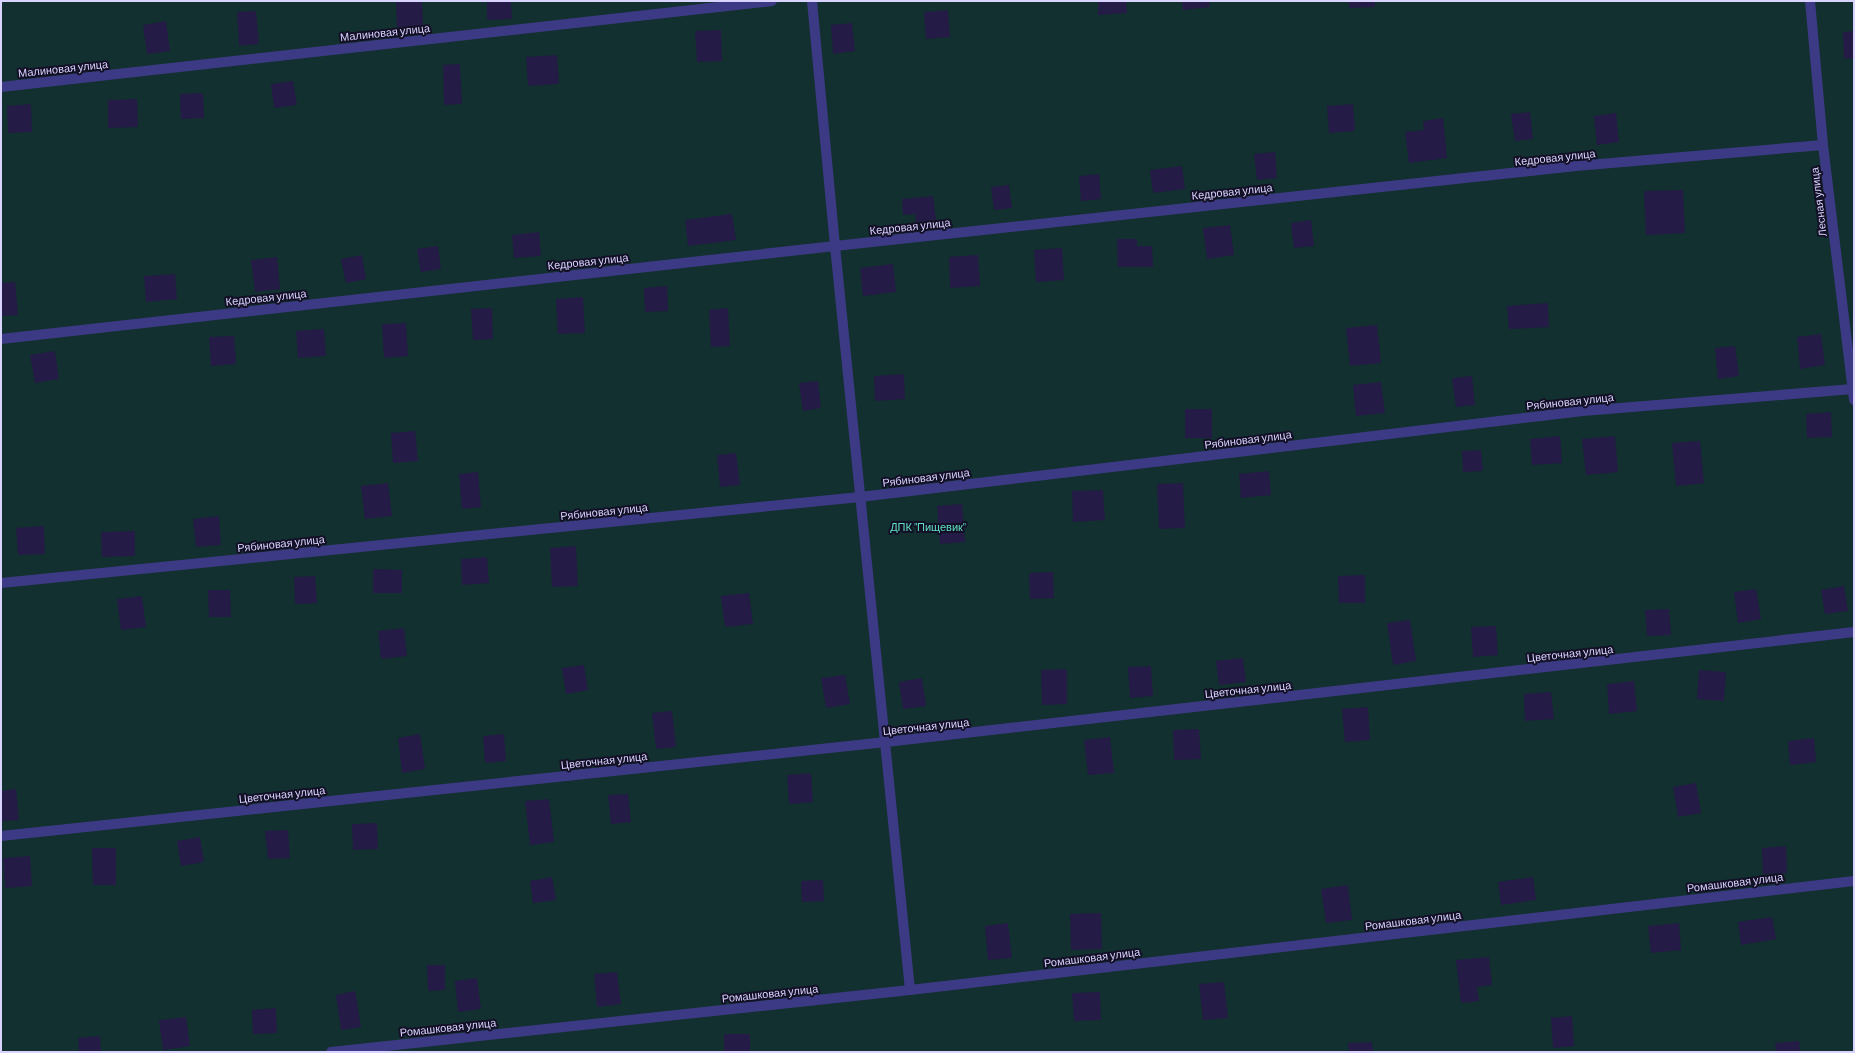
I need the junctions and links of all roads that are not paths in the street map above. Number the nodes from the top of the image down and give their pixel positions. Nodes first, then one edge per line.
1 (772, 1) edge
2 (812, 1) edge
3 (1810, 1) edge
4 (1, 87) edge
5 (1823, 145) junction
6 (834, 246) junction
7 (1, 339) edge
8 (1853, 389) junction
9 (1854, 400) edge
10 (860, 497) junction
11 (1, 583) edge
12 (1854, 632) edge
13 (886, 742) junction
14 (1, 836) edge
15 (1854, 881) edge
16 (910, 990) junction
17 (331, 1052) edge

1 - 4 street, Малиновая улица
2 - 6 street
3 - 5 street, Лесная улица
5 - 6 street, Кедровая улица
5 - 8 street, Лесная улица
6 - 7 street, Кедровая улица
6 - 10 street
8 - 9 street, Лесная улица
8 - 10 street, Рябиновая улица
10 - 11 street, Рябиновая улица
10 - 13 street
12 - 13 street, Цветочная улица
13 - 14 street, Цветочная улица
13 - 16 street
15 - 16 street, Ромашковая улица
16 - 17 street, Ромашковая улица

